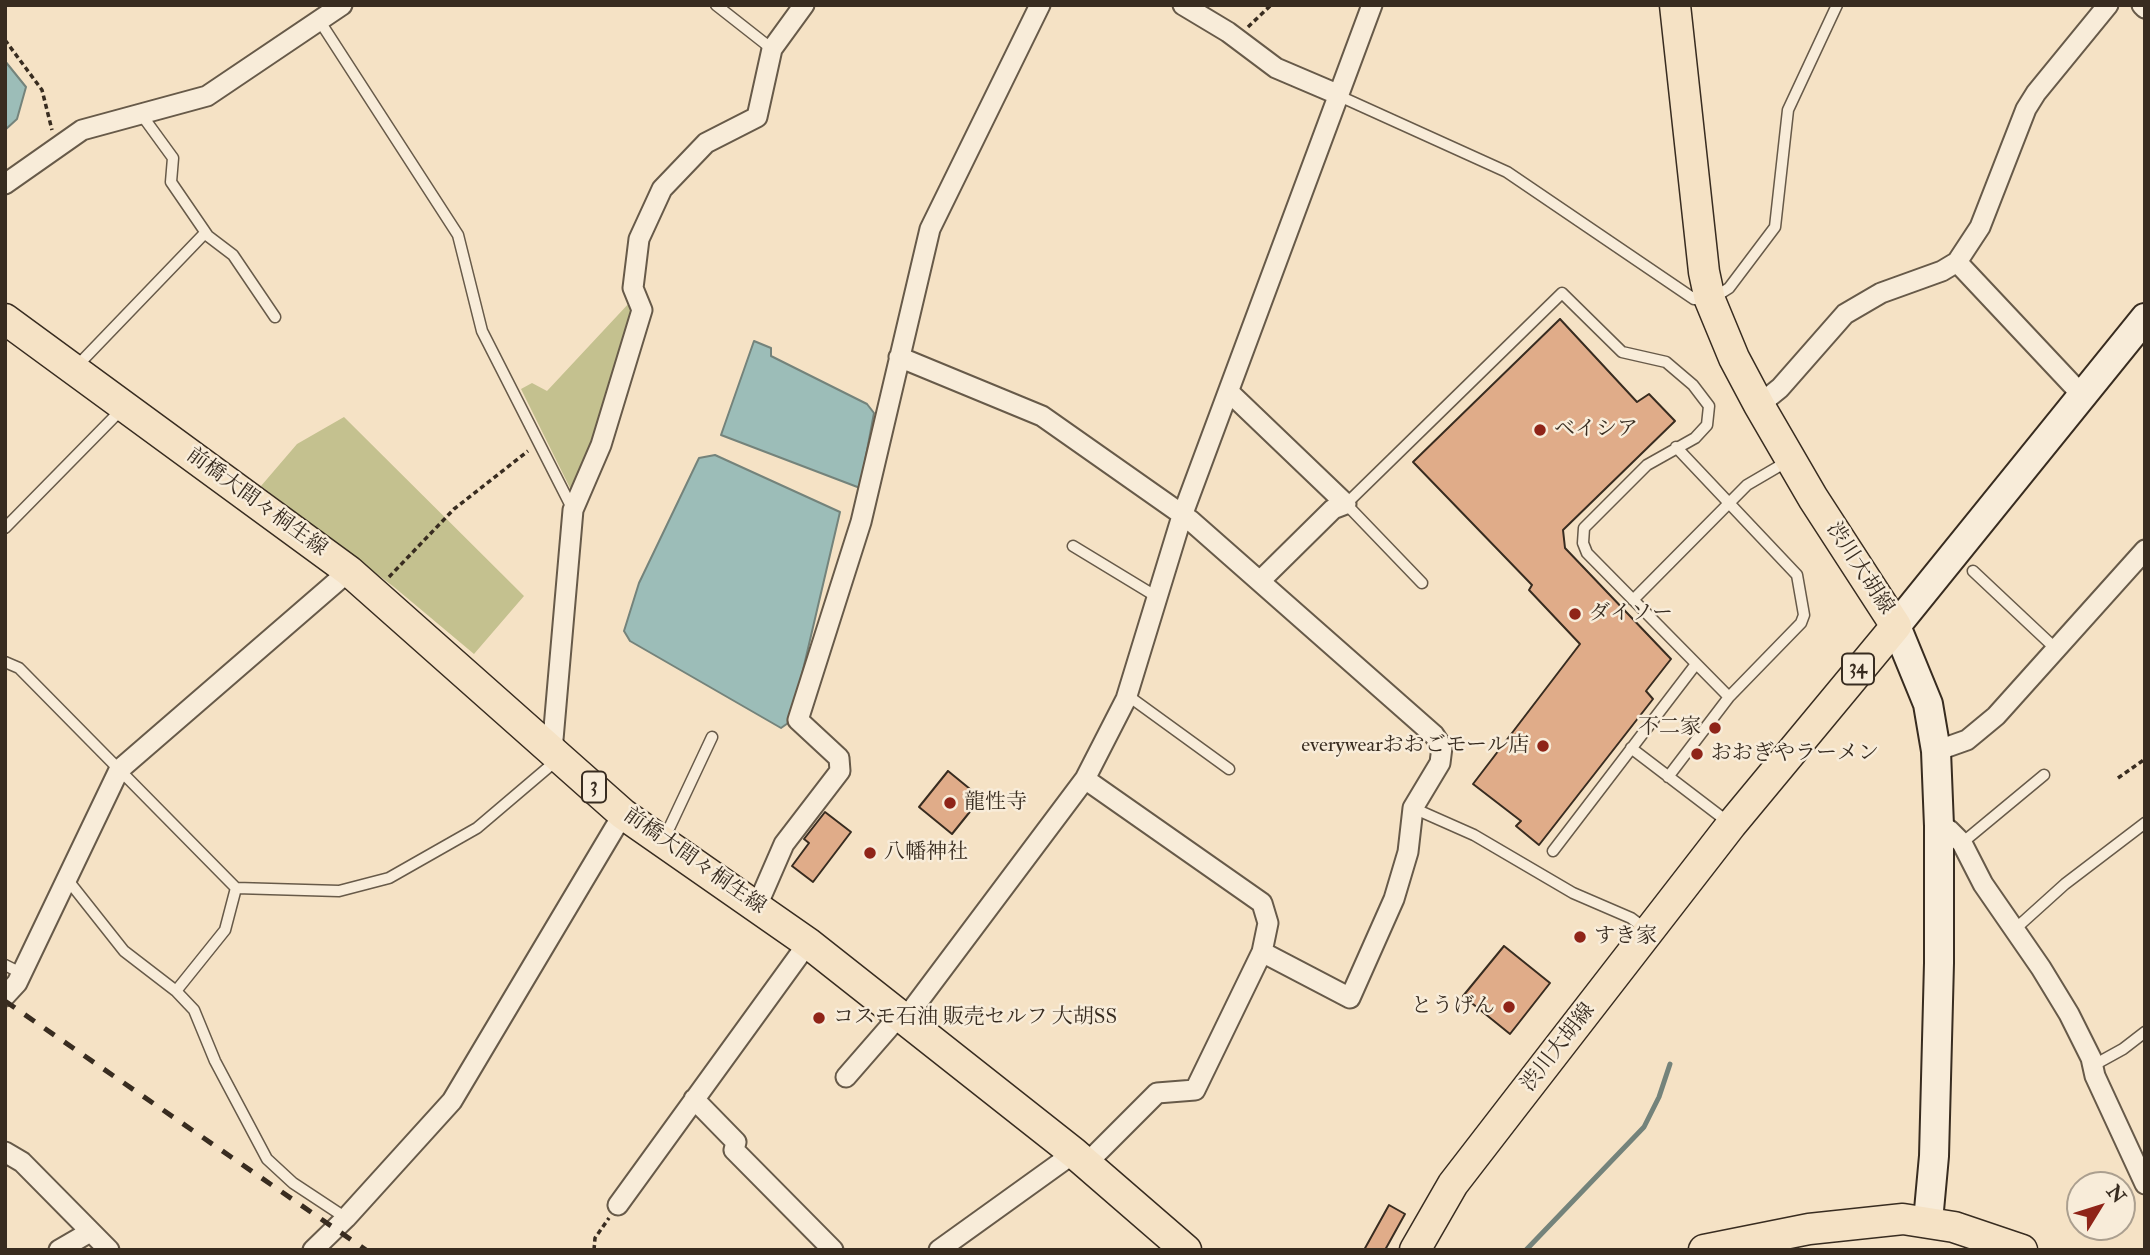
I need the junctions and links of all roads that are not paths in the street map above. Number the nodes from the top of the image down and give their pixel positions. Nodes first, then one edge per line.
1 (342, 5) edge
2 (716, 5) edge
3 (804, 5) edge
4 (1040, 5) edge
5 (1183, 5) edge
6 (1372, 5) edge
7 (1675, 5) edge
8 (1837, 5) edge
9 (2108, 5) edge
10 (313, 12) edge
11 (772, 49) junction
12 (1337, 94) junction
13 (141, 114) junction
14 (5, 184) edge
15 (205, 233) junction
16 (1957, 262) junction
17 (1710, 300) junction
18 (275, 317) dead end
19 (2145, 318) edge
20 (5, 319) edge
21 (899, 357) junction
22 (74, 369) junction
23 (1230, 392) junction
24 (2082, 396) junction
25 (1759, 405) junction
26 (124, 407) junction
27 (1676, 447) junction
28 (1791, 460) junction
29 (1346, 504) junction
30 (1730, 504) junction
31 (573, 510) junction
32 (1182, 516) junction
33 (5, 528) edge
34 (1073, 546) dead end
35 (2145, 550) edge
36 (349, 571) junction
37 (1973, 571) dead end
38 (1261, 580) junction
39 (1422, 583) dead end
40 (1157, 597) junction
41 (1633, 600) junction
42 (1896, 626) junction
43 (2056, 649) junction
44 (5, 662) edge
45 (1696, 664) junction
46 (1127, 695) junction
47 (1728, 697) junction
48 (712, 737) dead end
49 (1630, 748) junction
50 (1936, 751) junction
51 (556, 754) junction
52 (1229, 769) dead end
53 (119, 770) junction
54 (2044, 775) dead end
55 (1668, 777) junction
56 (1085, 779) junction
57 (1413, 808) junction
58 (623, 814) junction
59 (2145, 822) edge
60 (1731, 825) junction
61 (1951, 834) junction
62 (663, 841) junction
63 (1553, 851) dead end
64 (67, 879) junction
65 (236, 888) junction
66 (757, 906) junction
67 (2014, 930) junction
68 (1651, 932) junction
69 (807, 943) junction
70 (1262, 952) junction
71 (13, 969) edge
72 (176, 991) junction
73 (5, 996) edge
74 (903, 1017) junction
75 (2145, 1032) edge
76 (2094, 1065) junction
77 (846, 1077) dead end
78 (694, 1099) junction
79 (5, 1152) edge
80 (1081, 1158) junction
81 (2145, 1184) edge
82 (618, 1205) road end
83 (346, 1219) junction
84 (1928, 1221) junction
85 (90, 1232) junction
86 (1722, 1248) edge
87 (59, 1250) edge
88 (109, 1250) edge
89 (313, 1250) edge
90 (833, 1250) edge
91 (939, 1250) edge
92 (1186, 1250) edge
93 (1415, 1250) edge
94 (2022, 1250) edge

1 - 10 street
2 - 11 lane
3 - 11 street
4 - 21 street
5 - 12 street
6 - 12 street
7 - 17 main road, 渋川大胡線
8 - 17 lane
9 - 16 street
10 - 13 street
10 - 31 lane
11 - 31 street
12 - 17 lane
12 - 23 street
13 - 14 street
13 - 15 lane
15 - 18 lane
15 - 22 lane
16 - 24 street
16 - 25 street
17 - 25 main road, 渋川大胡線
19 - 24 street
20 - 22 main road, 前橋大間々桐生線 / 3
21 - 32 street
21 - 66 street
22 - 26 main road, 前橋大間々桐生線 / 3
23 - 29 street
23 - 32 street
24 - 42 street
25 - 28 main road, 渋川大胡線
26 - 33 lane
26 - 36 main road, 前橋大間々桐生線 / 3
27 - 29 lane
27 - 30 lane
27 - 41 lane
28 - 30 lane
28 - 42 main road, 渋川大胡線
29 - 38 street
29 - 39 lane
30 - 41 lane
30 - 47 lane
31 - 51 street
32 - 38 street
32 - 40 street
34 - 40 lane
35 - 43 street
36 - 51 main road, 前橋大間々桐生線 / 3
36 - 53 street
37 - 43 lane
38 - 57 street
40 - 46 street
41 - 45 lane
42 - 50 street
42 - 60 main road, 渋川大胡線 / 34
43 - 50 street
44 - 53 lane
45 - 47 lane
45 - 49 lane
46 - 52 lane
46 - 56 street
47 - 55 lane
48 - 62 lane
49 - 55 lane
49 - 63 lane
50 - 61 street
51 - 58 main road, 前橋大間々桐生線 / 3
51 - 65 lane
53 - 64 street
53 - 65 lane
54 - 61 lane
55 - 60 lane
56 - 70 street
56 - 74 street
57 - 68 lane
57 - 70 street
58 - 62 main road, 前橋大間々桐生線 / 3
58 - 83 street
59 - 67 lane
60 - 68 main road, 渋川大胡線 / 34
61 - 67 street
61 - 84 street
62 - 66 main road, 前橋大間々桐生線 / 3
64 - 71 street
64 - 72 lane
65 - 72 lane
66 - 69 main road, 前橋大間々桐生線 / 3
67 - 76 street
68 - 93 main road, 渋川大胡線 / 34
69 - 74 main road, 前橋大間々桐生線 / 3
69 - 78 street
70 - 80 street
71 - 73 street
72 - 83 lane
74 - 77 street
74 - 80 main road, 前橋大間々桐生線 / 3
75 - 76 lane
76 - 81 street
78 - 82 street
78 - 90 street
79 - 85 street
80 - 91 street
80 - 92 main road, 前橋大間々桐生線 / 3
83 - 89 street
84 - 86 main road
84 - 94 main road
85 - 87 street
85 - 88 street

